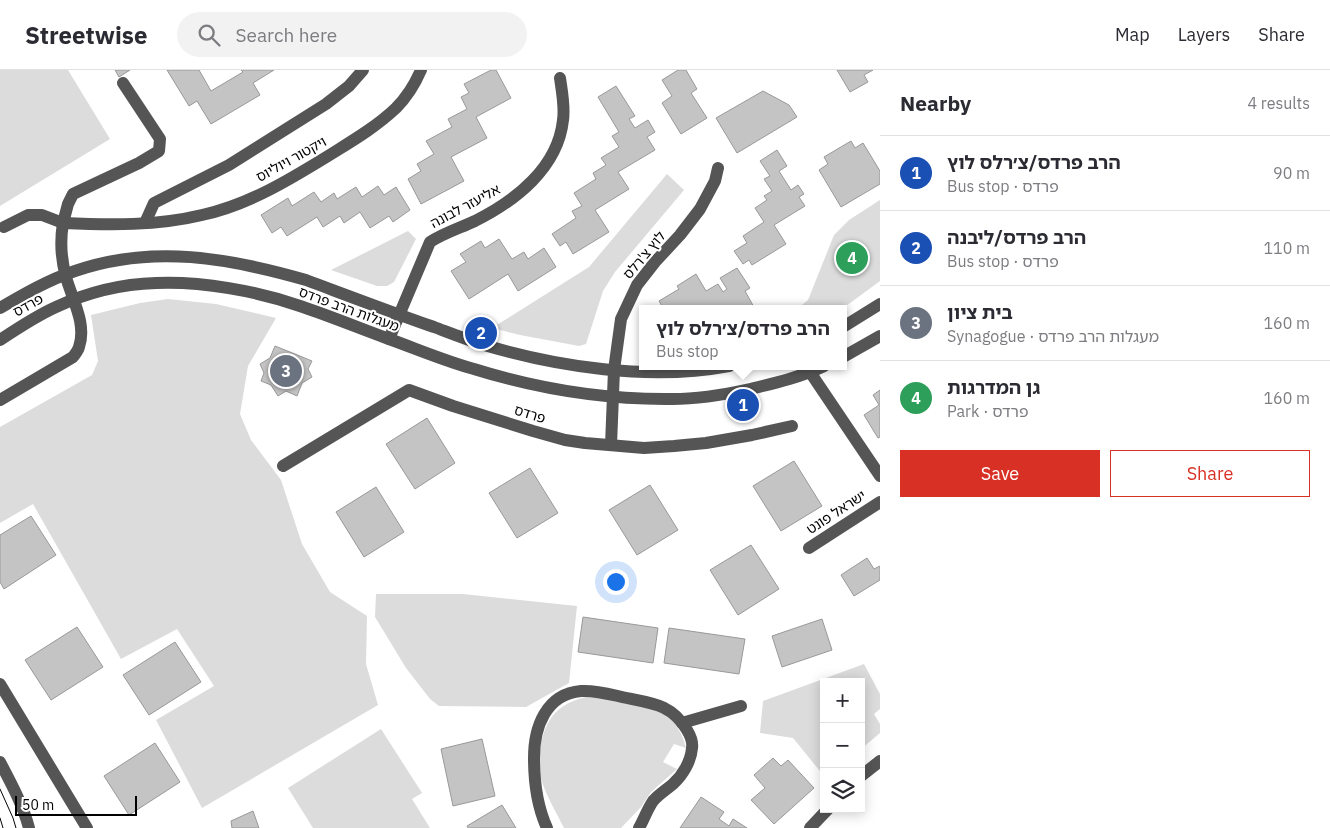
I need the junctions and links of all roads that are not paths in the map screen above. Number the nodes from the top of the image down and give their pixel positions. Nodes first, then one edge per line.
1 (363, 70) edge
2 (421, 70) edge
3 (560, 78) dead end
4 (123, 83) dead end
5 (718, 168) dead end
6 (63, 223) junction
7 (145, 223) junction
8 (4, 227) dead end
9 (65, 275) junction
10 (73, 300) junction
11 (880, 304) edge
12 (0, 308) edge
13 (399, 315) junction
14 (847, 325) edge
15 (880, 336) edge
16 (389, 339) junction
17 (0, 340) edge
18 (847, 355) edge
19 (614, 370) junction
20 (702, 370) edge
21 (815, 370) edge
22 (810, 372) junction
23 (612, 396) junction
24 (0, 400) edge
25 (792, 426) dead end
26 (611, 446) junction
27 (283, 466) dead end
28 (880, 476) edge
29 (880, 502) edge
30 (809, 548) dead end
31 (0, 684) edge
32 (741, 706) dead end
33 (682, 723) junction
34 (880, 761) edge
35 (0, 762) edge
36 (865, 773) edge
37 (824, 813) edge
38 (29, 828) edge
39 (88, 828) edge
40 (547, 828) edge
41 (639, 828) edge
42 (810, 828) edge

1 - 7 street, ויקטור ויוליוס
2 - 7 street, ויקטור ויוליוס
3 - 13 street, אליעזר לבונה
4 - 6 street
5 - 19 street, לוץ צ'רלס
6 - 7 street, ויקטור ויוליוס
6 - 8 street, ויקטור ויוליוס
6 - 9 street
9 - 10 street
9 - 12 street, מעגלות הרב פרדס
9 - 13 street, מעגלות הרב פרדס
10 - 16 street, מעגלות הרב פרדס
10 - 17 street, פרדס
10 - 24 street
11 - 14 street
13 - 16 street, אליעזר לבונה
13 - 19 street
15 - 18 street
16 - 23 street, מעגלות הרב פרדס
19 - 20 street
19 - 23 street, לוץ צ'רלס
21 - 22 street
22 - 23 street
22 - 28 street
23 - 26 street, לוץ צ'רלס
25 - 26 street, פרדס
26 - 27 street, פרדס
29 - 30 street, ישראל פונט
31 - 39 street
32 - 33 street
33 - 40 street
33 - 41 street
34 - 36 street
35 - 38 street
37 - 42 street

